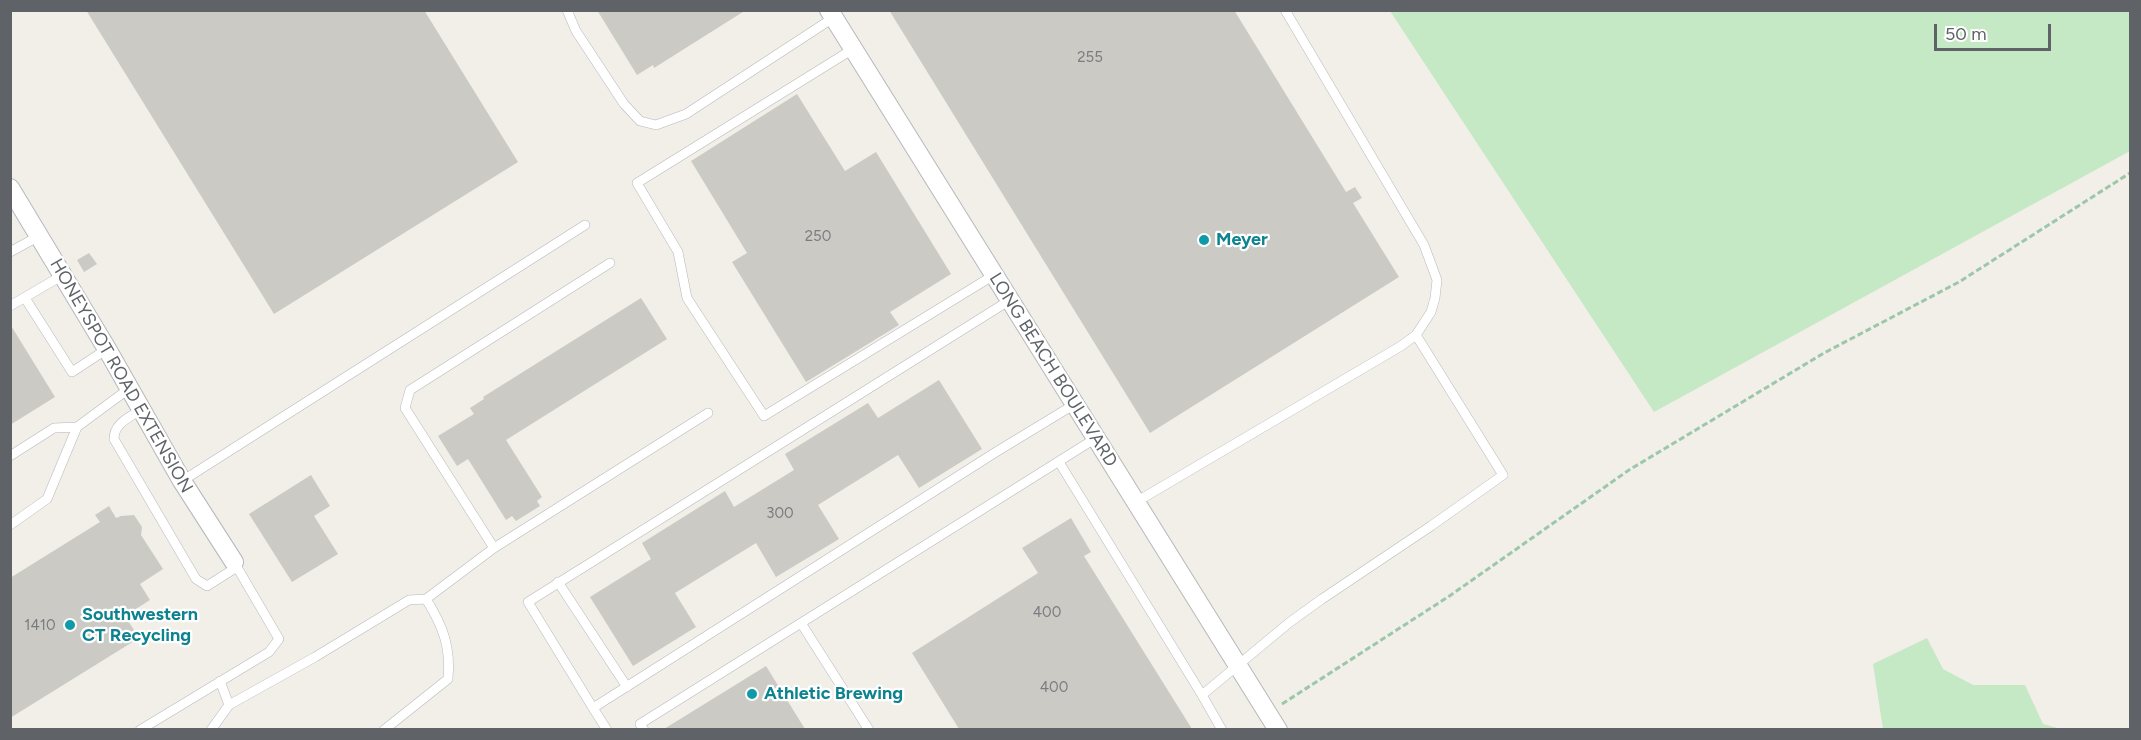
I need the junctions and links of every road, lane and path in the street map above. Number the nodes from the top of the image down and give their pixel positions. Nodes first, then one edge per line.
1 (567, 10) edge
2 (1285, 10) edge
3 (831, 14) edge
4 (853, 49) junction
5 (2130, 172) edge
6 (10, 188) edge
7 (585, 225) dead end
8 (39, 236) junction
9 (10, 252) edge
10 (610, 263) dead end
11 (63, 275) junction
12 (994, 275) junction
13 (25, 298) junction
14 (1010, 300) junction
15 (10, 306) edge
16 (1416, 335) junction
17 (107, 349) junction
18 (130, 388) junction
19 (1075, 404) junction
20 (142, 409) junction
21 (708, 413) dead end
22 (77, 427) junction
23 (1096, 438) junction
24 (10, 456) edge
25 (1059, 462) junction
26 (182, 481) junction
27 (1136, 502) junction
28 (10, 525) edge
29 (494, 548) junction
30 (235, 565) junction
31 (558, 582) junction
32 (426, 599) junction
33 (801, 623) junction
34 (1239, 666) junction
35 (220, 681) junction
36 (627, 687) junction
37 (1202, 695) junction
38 (229, 705) junction
39 (593, 708) junction
40 (1268, 713) junction
41 (642, 727) edge
42 (140, 729) edge
43 (211, 729) edge
44 (384, 729) edge
45 (607, 729) edge
46 (631, 729) edge
47 (869, 729) edge
48 (1222, 729) edge
49 (1278, 729) edge

1 - 3 lane
2 - 16 lane
3 - 4 street, LONG BEACH BOULEVARD
4 - 12 street, LONG BEACH BOULEVARD
4 - 12 lane
5 - 40 path
6 - 8 street, HONEYSPOT ROAD EXTENSION
7 - 26 lane
8 - 9 lane
8 - 11 street, HONEYSPOT ROAD EXTENSION
10 - 29 lane
11 - 13 lane
11 - 17 street, HONEYSPOT ROAD EXTENSION
12 - 14 street, LONG BEACH BOULEVARD
13 - 15 lane
13 - 17 lane
14 - 19 street, LONG BEACH BOULEVARD
14 - 31 lane
16 - 27 lane
16 - 34 lane
17 - 18 street, HONEYSPOT ROAD EXTENSION
18 - 20 street, HONEYSPOT ROAD EXTENSION
18 - 22 lane
19 - 23 street, LONG BEACH BOULEVARD
19 - 36 lane
20 - 26 street, HONEYSPOT ROAD EXTENSION
20 - 30 lane
21 - 29 lane
22 - 24 lane
22 - 28 lane
23 - 25 lane
23 - 27 street, LONG BEACH BOULEVARD
25 - 33 lane
25 - 37 lane
26 - 30 street, HONEYSPOT ROAD EXTENSION
27 - 34 street, LONG BEACH BOULEVARD
29 - 32 lane
30 - 35 lane
31 - 36 lane
31 - 39 lane
32 - 38 lane
32 - 44 lane
33 - 41 lane
33 - 47 lane
34 - 37 lane
34 - 40 street, LONG BEACH BOULEVARD
35 - 38 lane
35 - 42 lane
36 - 39 lane
37 - 48 lane
38 - 43 lane
39 - 45 lane
40 - 49 street, LONG BEACH BOULEVARD
41 - 46 lane

